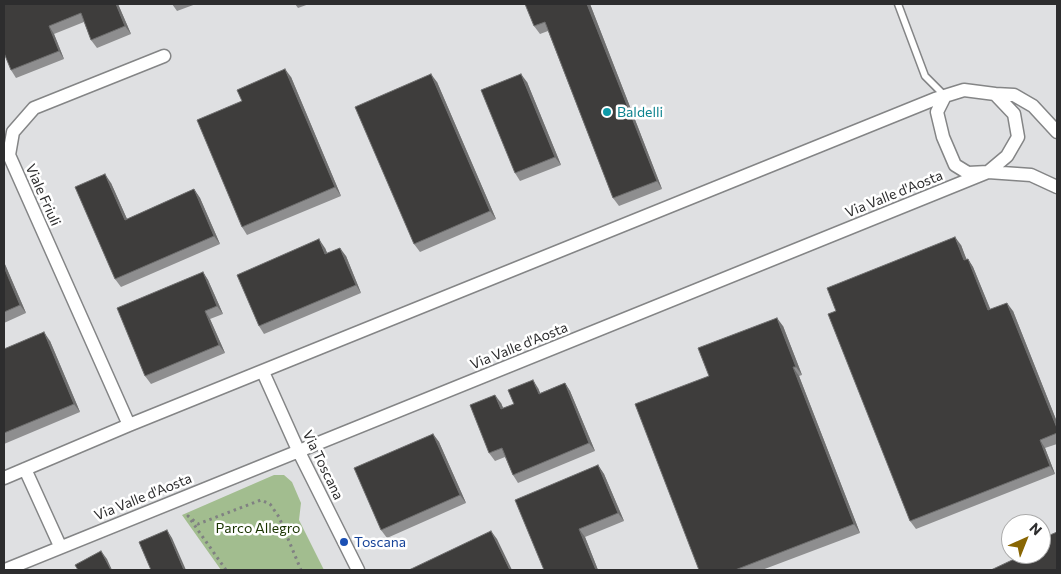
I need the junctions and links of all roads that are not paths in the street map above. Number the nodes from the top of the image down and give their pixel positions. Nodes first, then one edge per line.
1 (898, 4) edge
2 (164, 56) dead end
3 (995, 94) junction
4 (945, 96) junction
5 (1057, 132) edge
6 (988, 172) junction
7 (1057, 187) edge
8 (263, 372) junction
9 (129, 425) junction
10 (298, 450) junction
11 (25, 469) junction
12 (4, 478) edge
13 (60, 546) junction
14 (5, 570) edge
15 (358, 570) edge

1 - 4 lane
2 - 9 street, Viale Friuli
3 - 4 street
3 - 5 street
3 - 6 street, Via Valle d'Aosta
4 - 6 street, Via Valle d'Aosta
4 - 8 street
6 - 7 street, Via Valle d'Aosta
6 - 10 street, Via Valle d'Aosta
8 - 9 street
8 - 10 street, Via Toscana
9 - 11 street
10 - 13 street, Via Valle d'Aosta
10 - 15 street, Via Toscana
11 - 12 street
11 - 13 street
13 - 14 street, Via Valle d'Aosta

